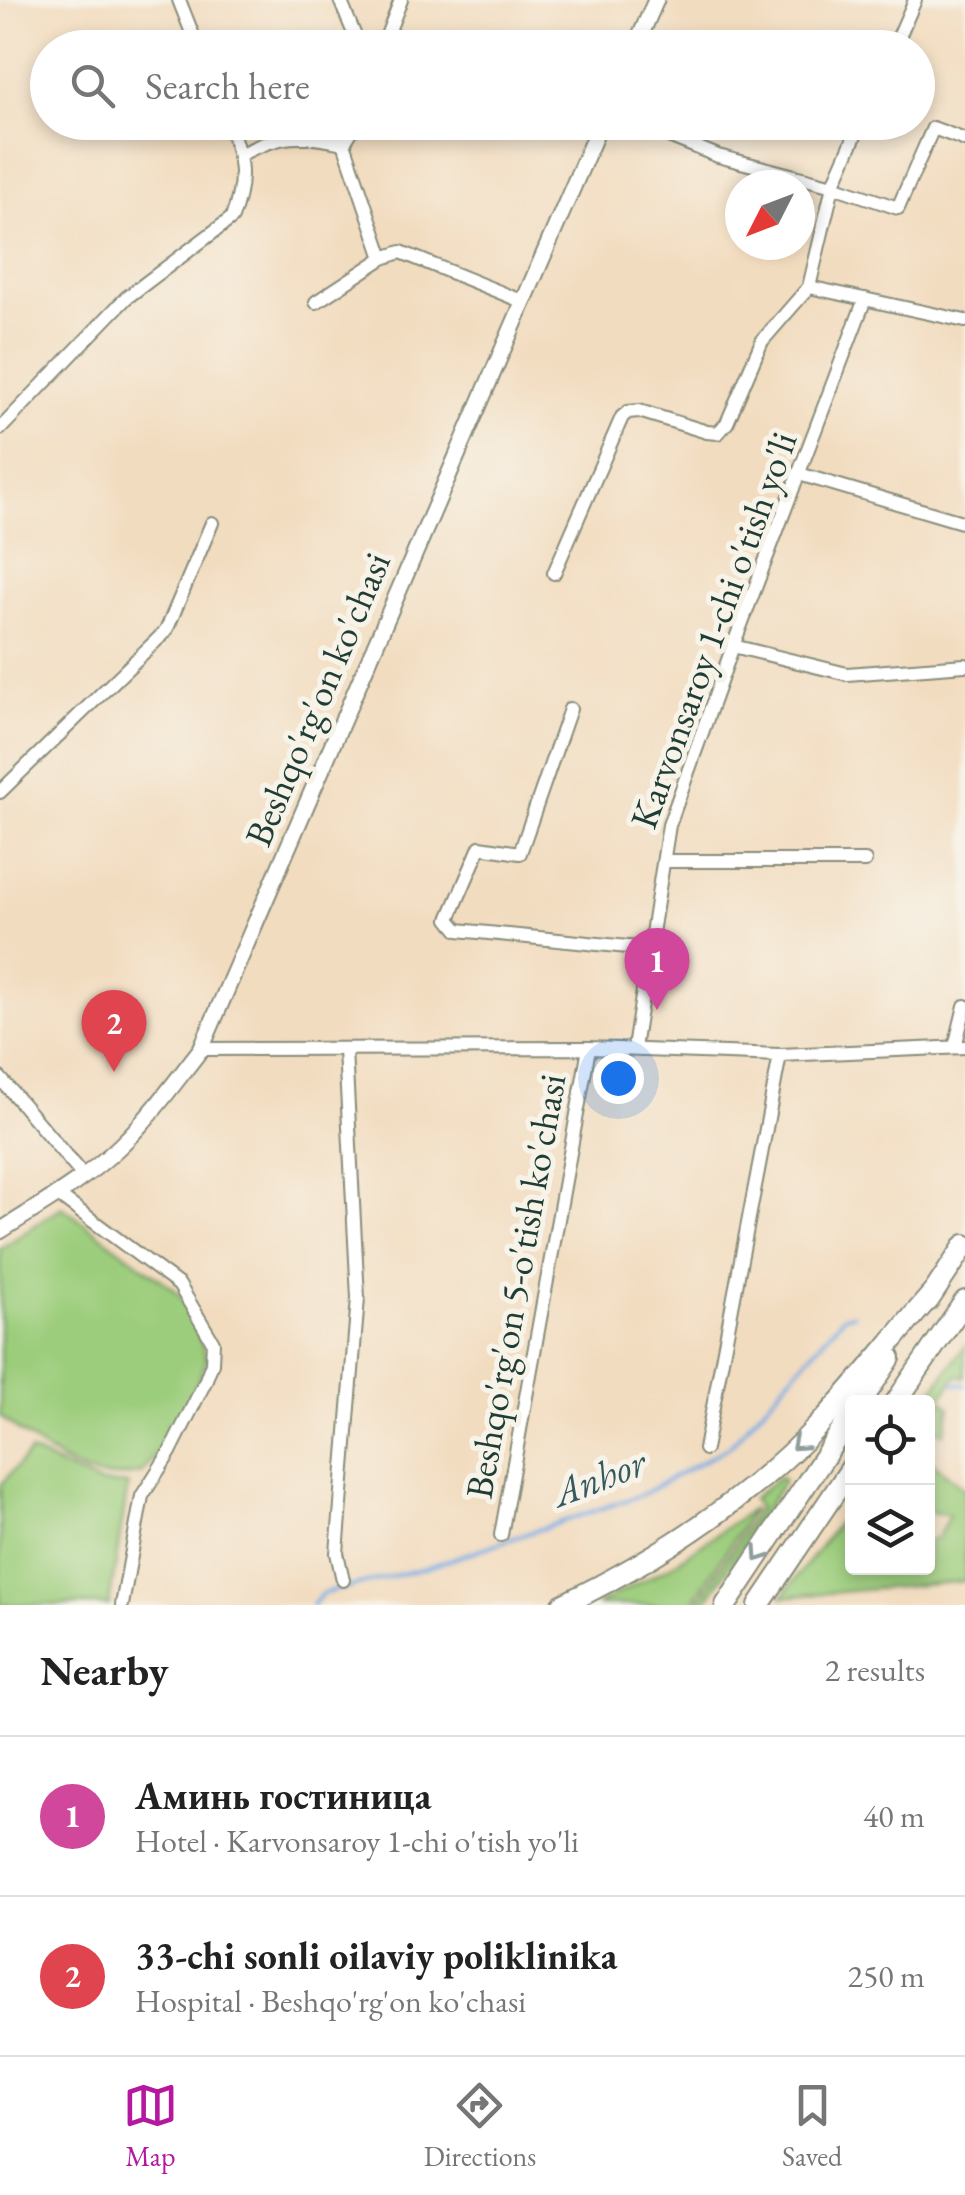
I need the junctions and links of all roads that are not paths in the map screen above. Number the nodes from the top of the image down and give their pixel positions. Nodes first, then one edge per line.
1 (180, 0) edge
2 (340, 0) edge
3 (400, 0) edge
4 (656, 0) edge
5 (915, 0) edge
6 (191, 30) edge
7 (352, 30) edge
8 (389, 30) edge
9 (642, 30) edge
10 (902, 30) edge
11 (935, 129) edge
12 (235, 140) edge
13 (274, 140) edge
14 (326, 140) edge
15 (346, 140) edge
16 (594, 140) edge
17 (678, 140) edge
18 (853, 140) edge
19 (928, 140) edge
20 (965, 140) edge
21 (344, 144) junction
22 (241, 154) junction
23 (833, 186) junction
24 (383, 258) junction
25 (809, 286) junction
26 (865, 299) junction
27 (316, 302) dead end
28 (524, 302) junction
29 (965, 321) edge
30 (0, 429) edge
31 (799, 474) junction
32 (212, 523) dead end
33 (965, 524) edge
34 (554, 573) dead end
35 (733, 646) junction
36 (965, 665) edge
37 (570, 709) dead end
38 (0, 792) edge
39 (664, 861) junction
40 (865, 861) dead end
41 (648, 949) junction
42 (965, 1006) edge
43 (960, 1047) edge
44 (589, 1048) junction
45 (634, 1048) junction
46 (201, 1049) junction
47 (345, 1050) junction
48 (780, 1056) junction
49 (0, 1078) edge
50 (84, 1177) junction
51 (58, 1194) junction
52 (0, 1230) edge
53 (965, 1246) edge
54 (933, 1293) junction
55 (965, 1301) edge
56 (866, 1395) edge
57 (901, 1395) edge
58 (845, 1426) edge
59 (705, 1449) dead end
60 (845, 1477) edge
61 (501, 1535) dead end
62 (343, 1580) dead end
63 (122, 1605) edge
64 (562, 1605) edge
65 (726, 1605) edge
66 (759, 1605) edge

1 - 6 street
2 - 7 street
3 - 8 street
4 - 9 street
5 - 10 street
11 - 20 street
12 - 22 street
13 - 22 street
14 - 21 street
15 - 21 street
16 - 28 street, Beshqo'rg'on ko'chasi
17 - 23 street
18 - 23 street
19 - 23 street
21 - 24 street
22 - 30 street
23 - 25 street
24 - 27 street
24 - 28 street
25 - 26 street
25 - 34 street
26 - 29 street
26 - 31 street, Karvonsaroy 1-chi o'tish yo'li
28 - 46 street, Beshqo'rg'on ko'chasi
31 - 33 street
31 - 35 street, Karvonsaroy 1-chi o'tish yo'li
32 - 38 street
35 - 36 street
35 - 39 street, Karvonsaroy 1-chi o'tish yo'li
37 - 41 street
39 - 40 street
39 - 41 street, Karvonsaroy 1-chi o'tish yo'li
41 - 45 street, Karvonsaroy 1-chi o'tish yo'li
42 - 43 street
43 - 48 street
44 - 45 street
44 - 47 street
44 - 61 street, Beshqo'rg'on 5-o'tish ko'chasi
45 - 48 street
46 - 47 street
46 - 50 street, Beshqo'rg'on ko'chasi
47 - 62 street
48 - 59 street
49 - 50 street
50 - 51 street, Beshqo'rg'on ko'chasi
51 - 52 street, Beshqo'rg'on ko'chasi
51 - 63 street
53 - 54 highway
54 - 56 highway
54 -> 64 highway
55 - 57 highway
58 -> 65 highway
60 - 66 highway

